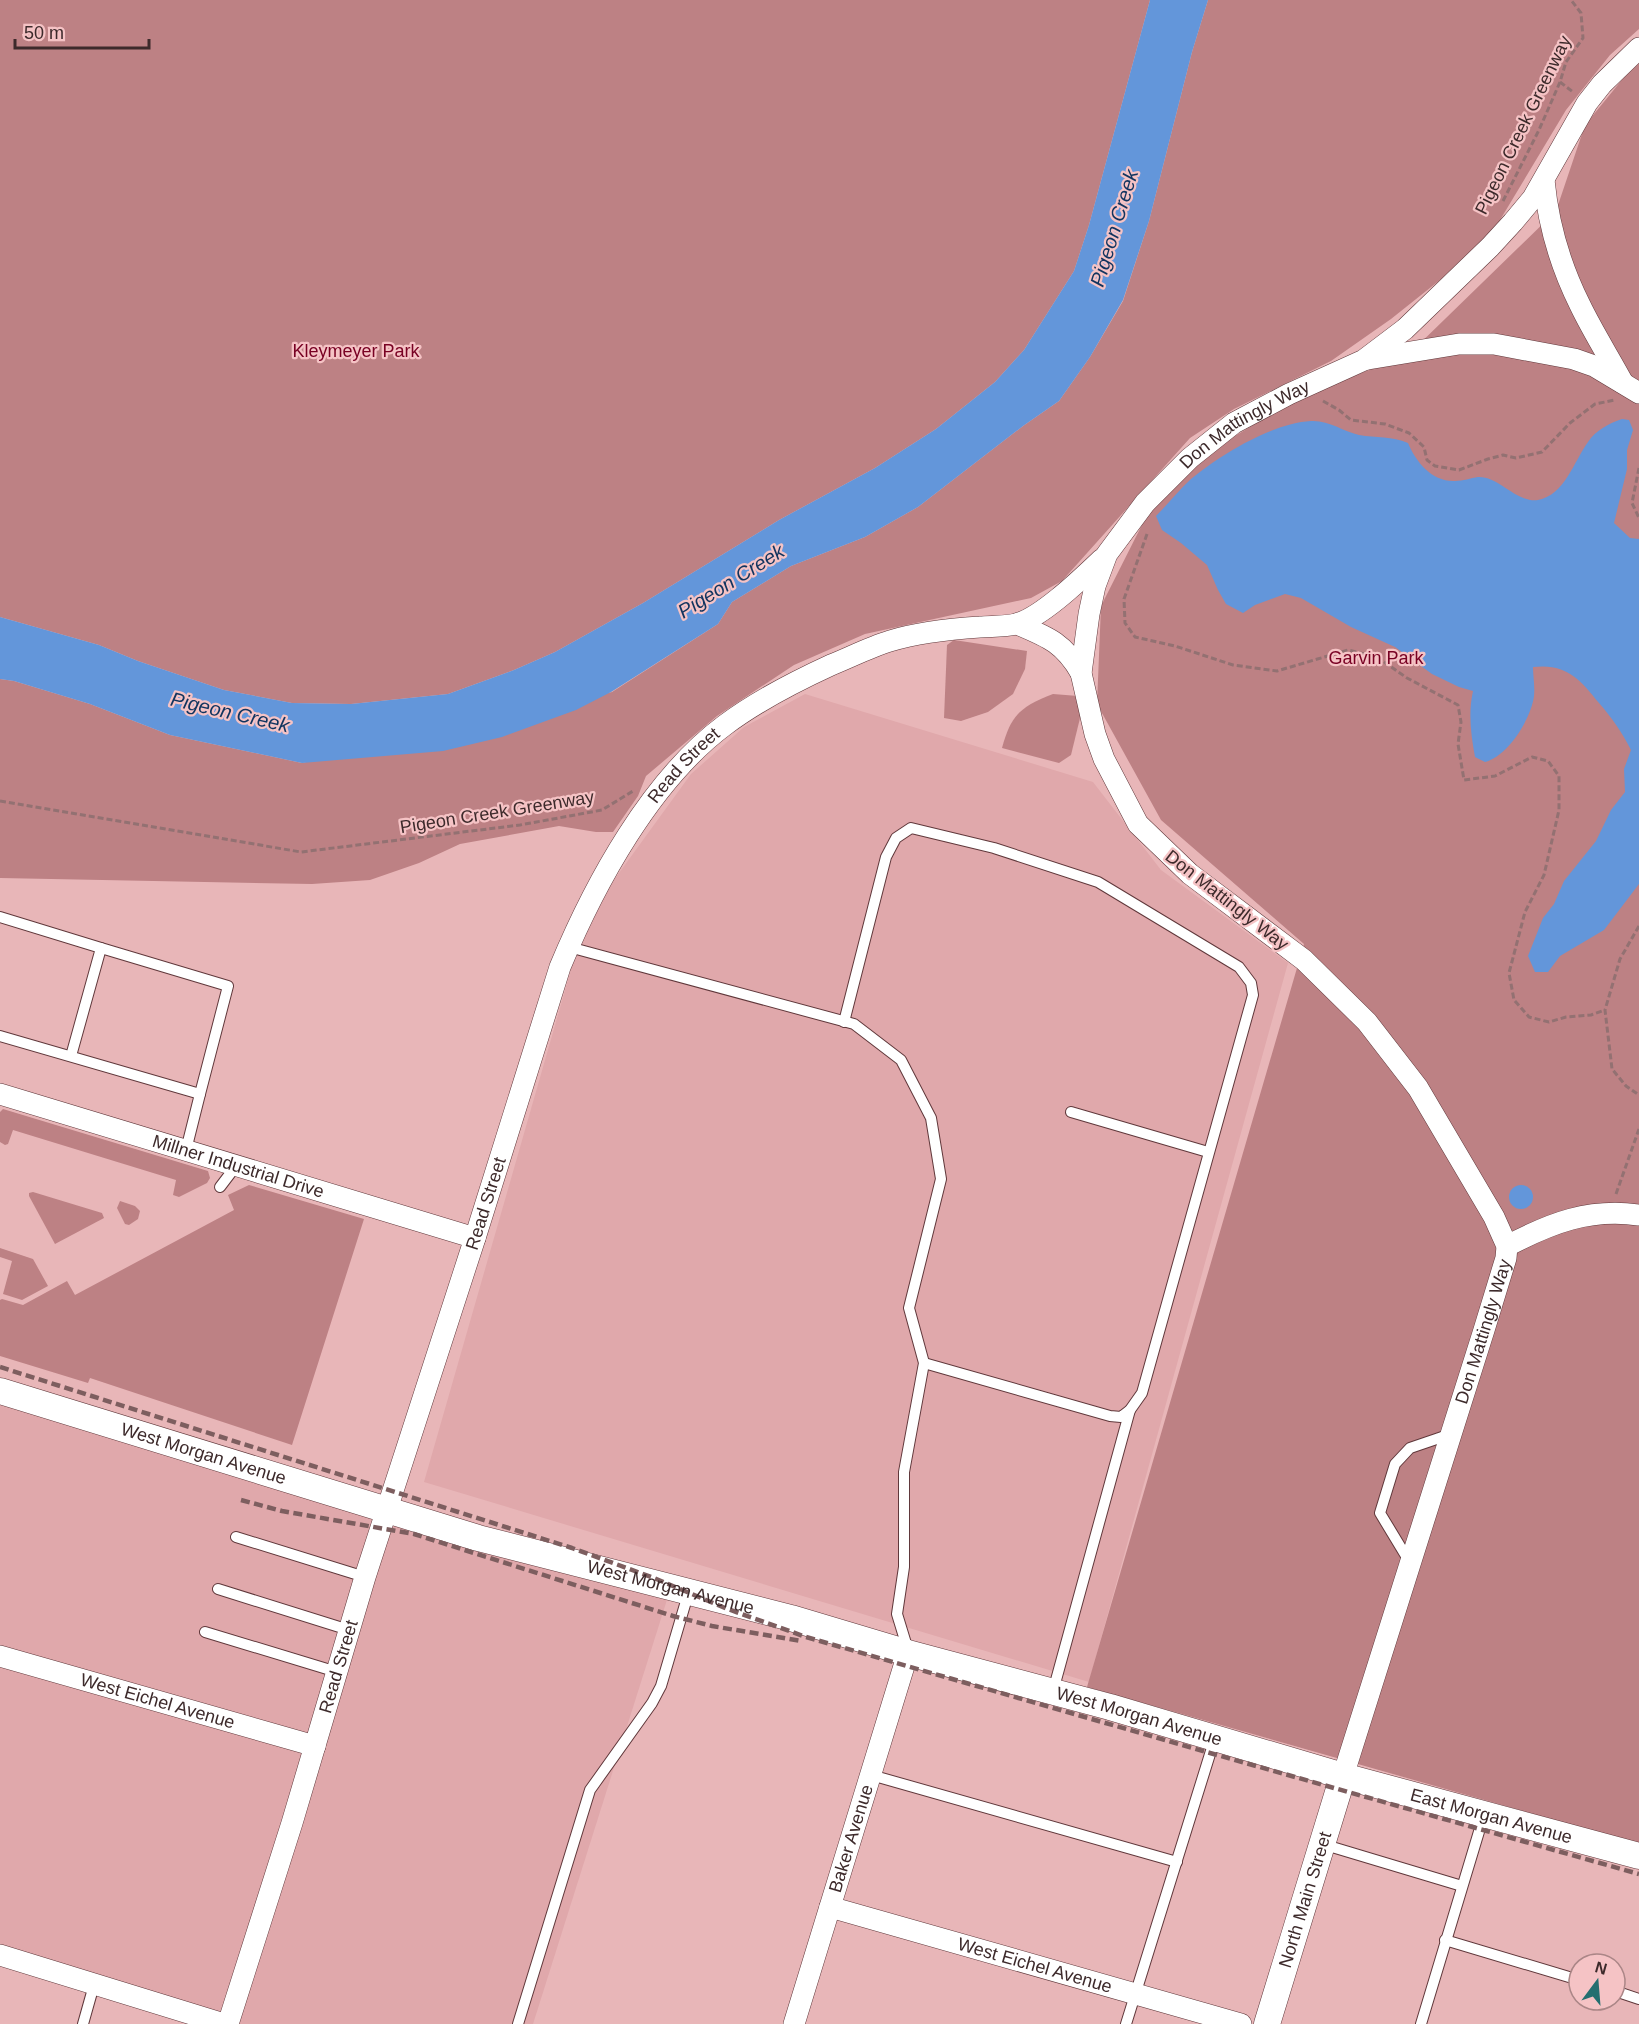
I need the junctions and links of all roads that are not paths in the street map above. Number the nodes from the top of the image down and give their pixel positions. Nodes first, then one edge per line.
1 (1639, 48) edge
2 (1544, 180) junction
3 (1364, 360) junction
4 (1627, 392) edge
5 (1107, 554) junction
6 (1017, 624) junction
7 (1081, 673) junction
8 (0, 917) edge
9 (568, 947) junction
10 (101, 948) junction
11 (844, 1022) junction
12 (0, 1036) edge
13 (70, 1056) junction
14 (0, 1094) edge
15 (200, 1094) junction
16 (1071, 1112) dead end
17 (186, 1150) junction
18 (1208, 1152) junction
19 (236, 1166) junction
20 (220, 1187) dead end
21 (1639, 1215) edge
22 (476, 1238) junction
23 (1507, 1246) junction
24 (924, 1363) junction
25 (0, 1393) edge
26 (1130, 1410) junction
27 (1451, 1434) junction
28 (387, 1511) junction
29 (236, 1537) dead end
30 (1410, 1563) junction
31 (365, 1577) junction
32 (218, 1589) dead end
33 (689, 1591) junction
34 (350, 1630) junction
35 (205, 1632) dead end
36 (908, 1653) junction
37 (0, 1656) edge
38 (337, 1672) junction
39 (1053, 1692) junction
40 (1215, 1738) junction
41 (315, 1746) junction
42 (871, 1775) junction
43 (1343, 1776) junction
44 (1484, 1814) junction
45 (1322, 1844) junction
46 (1639, 1856) edge
47 (1177, 1862) junction
48 (1462, 1886) junction
49 (830, 1907) junction
50 (1445, 1940) junction
51 (0, 1955) edge
52 (1567, 1976) edge
53 (94, 1985) junction
54 (1136, 1994) junction
55 (83, 2024) edge
56 (226, 2024) edge
57 (518, 2024) edge
58 (794, 2024) edge
59 (1126, 2024) edge
60 (1241, 2024) edge
61 (1267, 2024) edge
62 (1421, 2024) edge

1 - 2 street, Don Mattingly Way
2 - 3 street, Don Mattingly Way
2 - 4 street
3 - 4 street
3 - 5 street, Don Mattingly Way
5 - 6 street, Read Street
5 - 7 street, Don Mattingly Way
6 - 7 street, Read Street
6 - 9 street, Read Street
7 - 23 street, Don Mattingly Way
8 - 10 lane
9 - 11 lane
9 - 22 street, Read Street
10 - 13 lane
10 - 15 lane
11 - 18 lane
11 - 24 lane
12 - 13 lane
13 - 15 lane
14 - 17 street, Millner Industrial Drive
15 - 17 lane
16 - 18 lane
17 - 19 street, Millner Industrial Drive
18 - 26 lane
19 - 20 lane
19 - 22 street, Millner Industrial Drive
21 - 23 street
22 - 28 street, Read Street
23 - 27 street, Don Mattingly Way
24 - 26 lane
24 - 36 lane
25 - 28 street, West Morgan Avenue
26 - 39 lane
27 - 30 street, Don Mattingly Way
27 - 30 lane
28 - 31 street, Read Street
28 - 33 street, West Morgan Avenue
29 - 31 lane
30 - 43 street, Don Mattingly Way
31 - 34 street, Read Street
32 - 34 lane
33 - 36 street, West Morgan Avenue
33 - 57 lane
34 - 38 street, Read Street
35 - 38 lane
36 - 39 street, West Morgan Avenue
36 - 42 street, Baker Avenue
37 - 41 street, West Eichel Avenue
38 - 41 street, Read Street
39 - 40 street, West Morgan Avenue
40 - 43 street, West Morgan Avenue
40 - 47 lane
41 - 56 street, Read Street
42 - 47 lane
42 - 49 street, Baker Avenue
43 - 44 street, East Morgan Avenue
43 - 45 street, North Main Street
44 - 46 street, East Morgan Avenue
44 - 48 lane
45 - 48 lane
45 - 61 street, North Main Street
47 - 54 lane
48 - 50 lane
49 - 54 street, West Eichel Avenue
49 - 58 street, Baker Avenue
50 - 52 lane
50 - 62 lane
51 - 53 street
53 - 55 lane
53 - 56 street
54 - 59 lane
54 - 60 street, West Eichel Avenue

